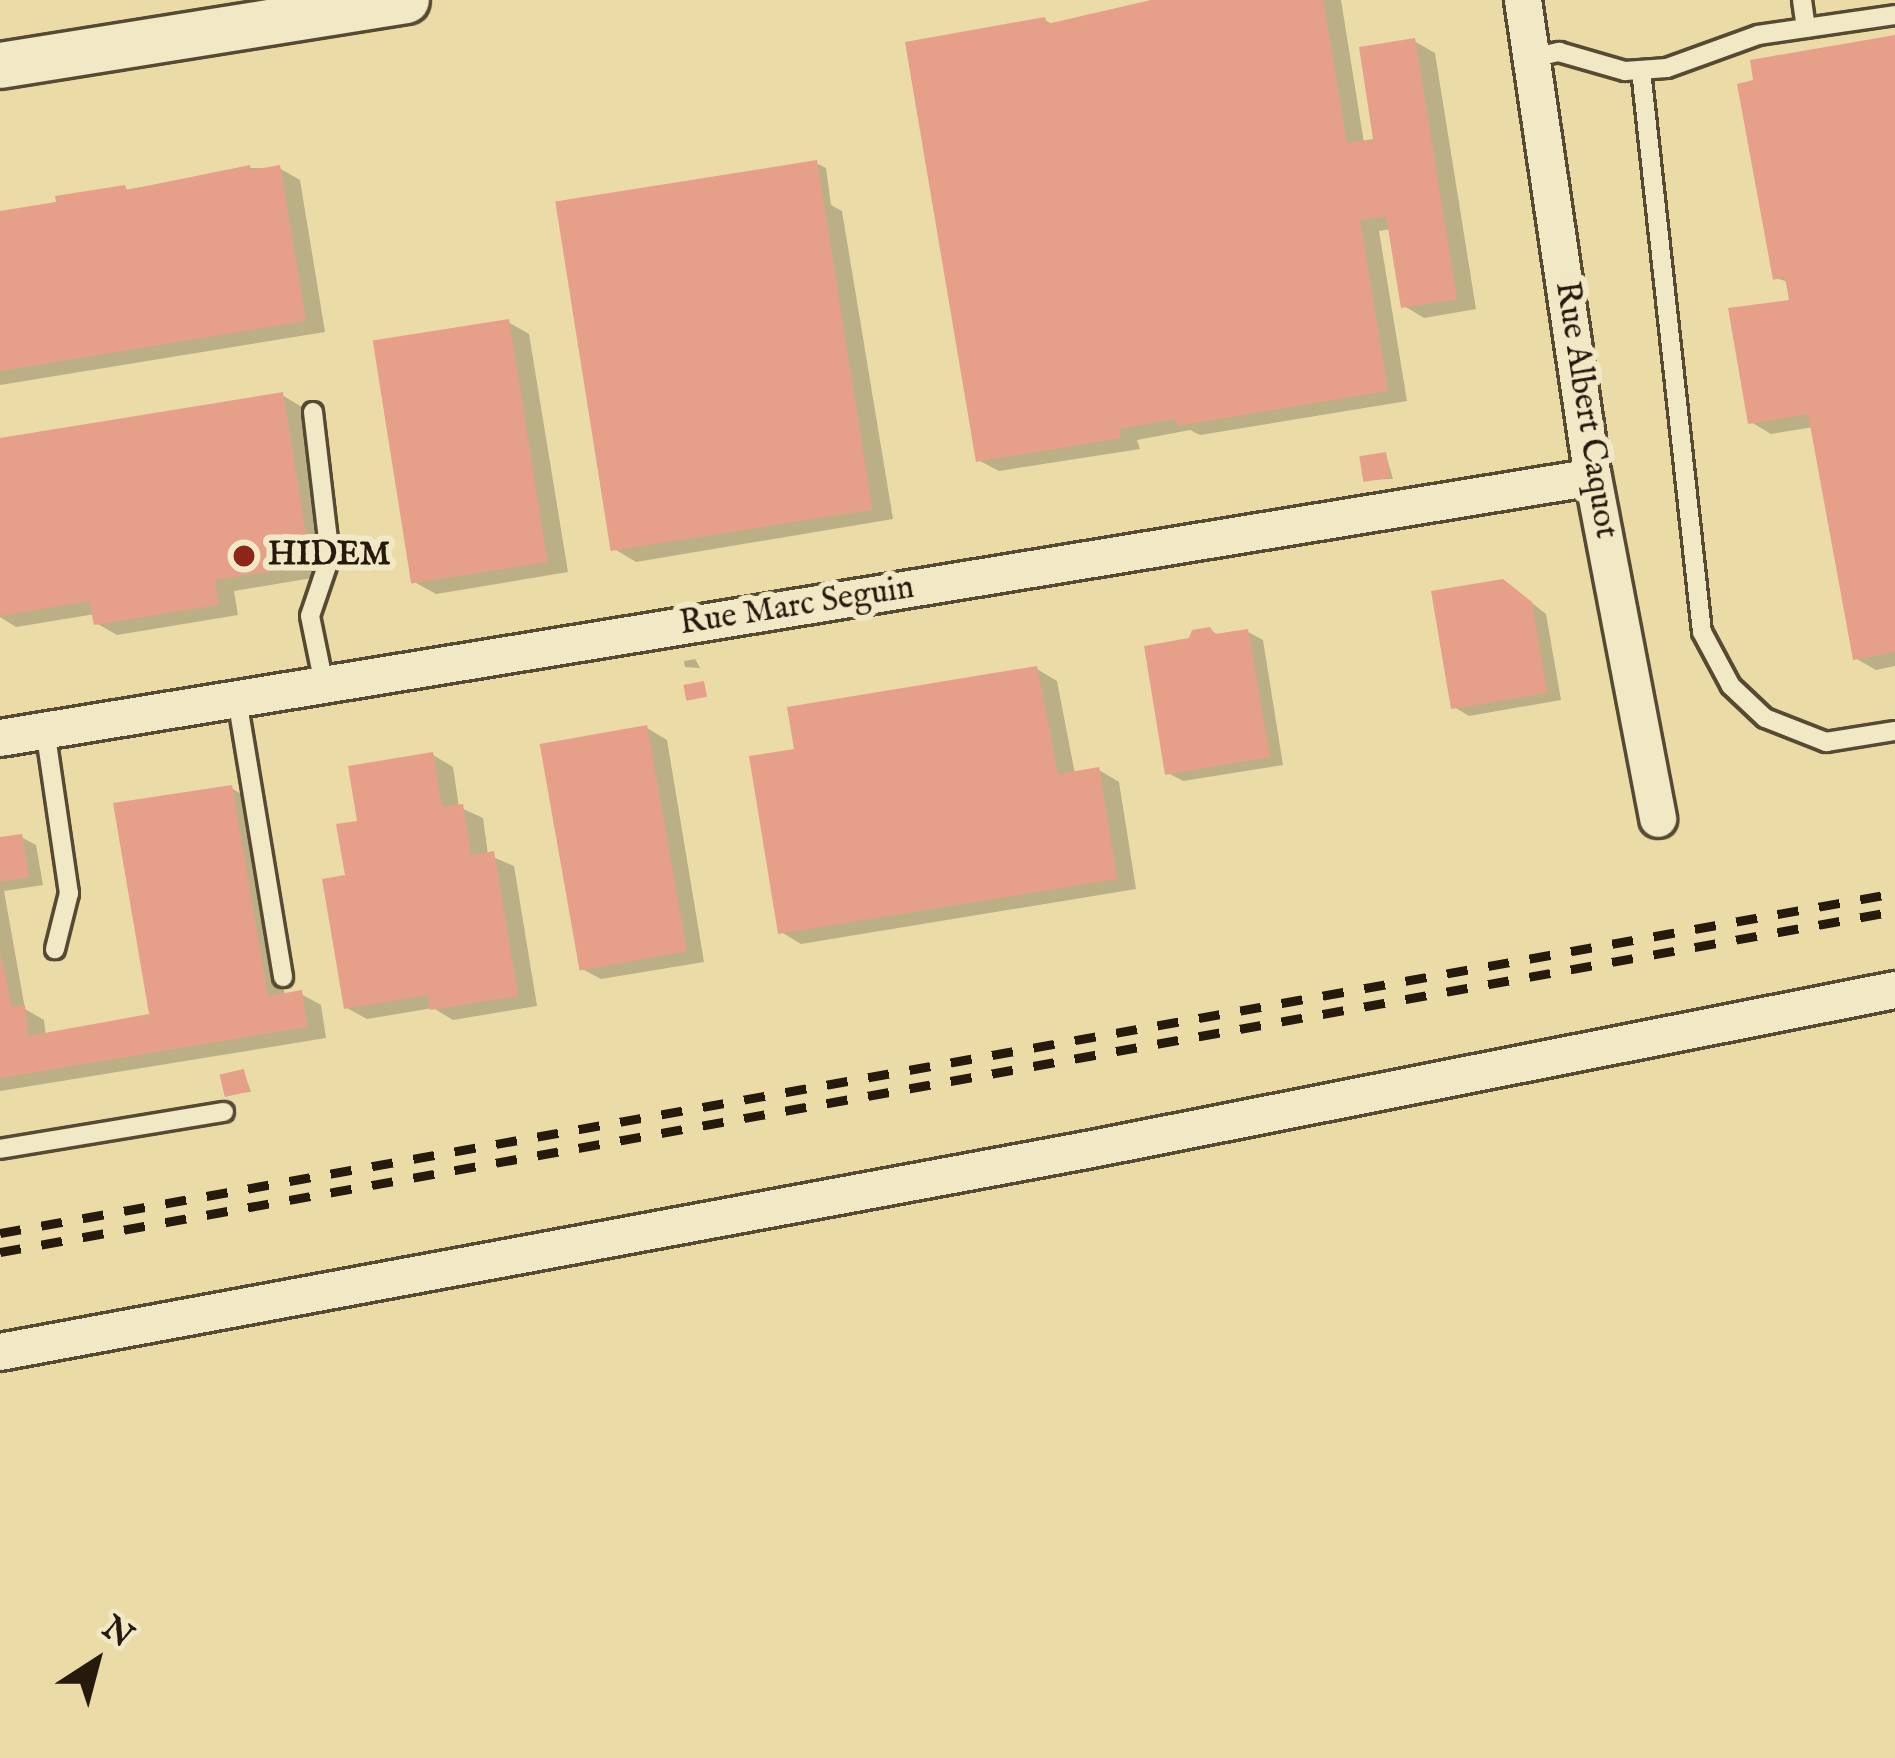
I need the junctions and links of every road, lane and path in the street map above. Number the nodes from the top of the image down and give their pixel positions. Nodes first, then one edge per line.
1 (406, 0) edge
2 (1523, 0) edge
3 (1802, 0) edge
4 (1895, 15) edge
5 (1806, 28) junction
6 (1532, 58) junction
7 (0, 65) edge
8 (1641, 70) junction
9 (313, 412) dead end
10 (1593, 477) junction
11 (324, 684) junction
12 (237, 700) junction
13 (45, 730) junction
14 (1895, 731) edge
15 (0, 736) edge
16 (1658, 819) dead end
17 (55, 949) dead end
18 (283, 977) dead end
19 (1895, 990) edge
20 (224, 1112) dead end
21 (0, 1149) edge
22 (0, 1352) edge

1 - 7 street
2 - 6 street, Rue Albert Caquot
3 - 5 lane
4 - 5 lane
5 - 8 lane
6 - 8 lane
6 - 10 street, Rue Albert Caquot
8 - 14 lane
9 - 11 lane
10 - 11 street, Rue Marc Seguin
10 - 16 street, Rue Albert Caquot
11 - 12 street, Rue Marc Seguin
12 - 13 street, Rue Marc Seguin
12 - 18 lane
13 - 15 street, Rue Marc Seguin
13 - 17 lane
19 - 22 street
20 - 21 lane

